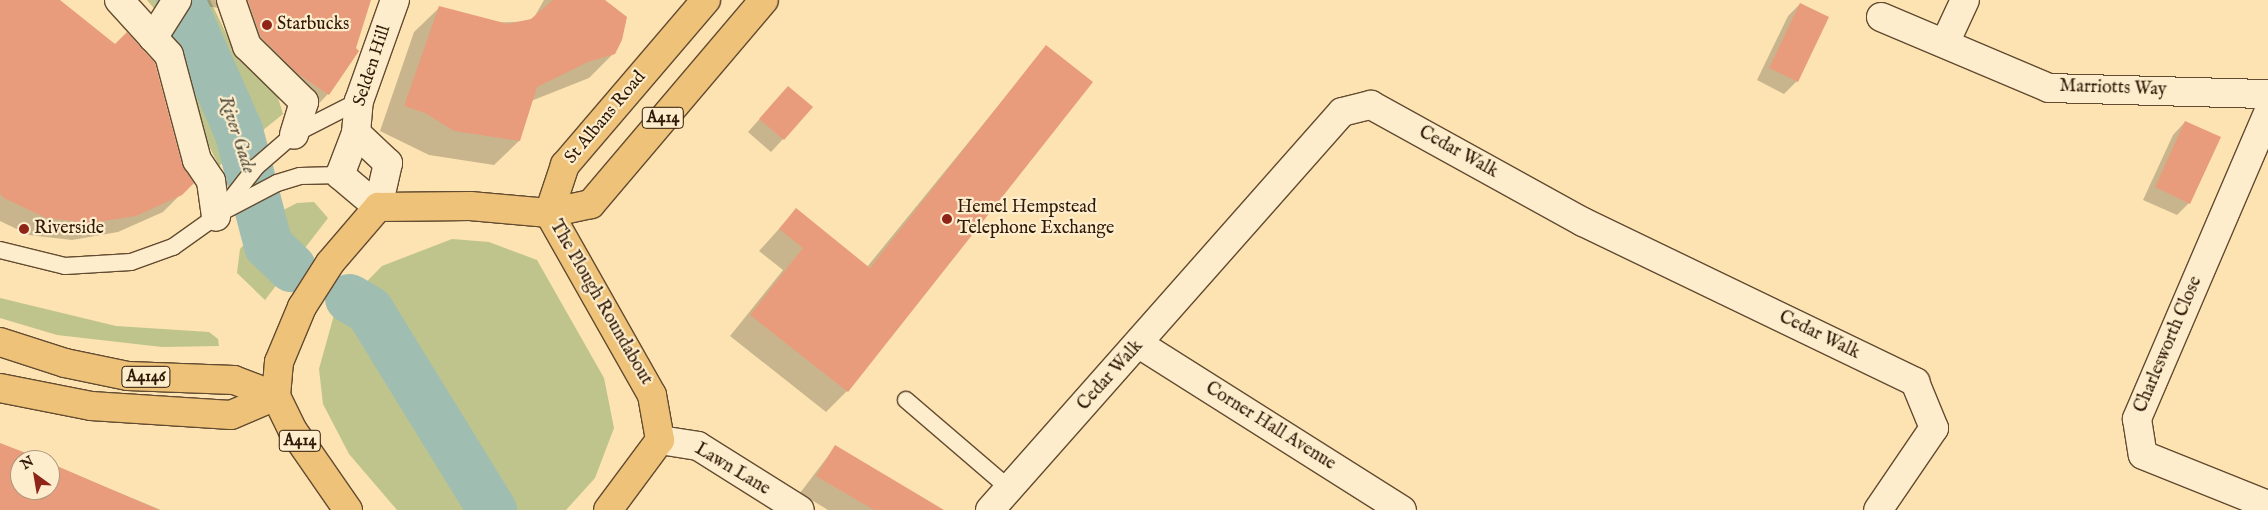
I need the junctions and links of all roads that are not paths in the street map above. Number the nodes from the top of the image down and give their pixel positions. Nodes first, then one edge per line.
1 (119, 0) edge
2 (177, 0) edge
3 (231, 0) edge
4 (395, 0) edge
5 (706, 0) edge
6 (764, 0) edge
7 (1965, 0) edge
8 (1882, 17) dead end
9 (153, 38) junction
10 (1945, 43) junction
11 (2268, 94) edge
12 (359, 101) junction
13 (2268, 113) edge
14 (356, 133) junction
15 (284, 142) junction
16 (340, 175) junction
17 (244, 191) junction
18 (378, 207) junction
19 (549, 213) junction
20 (219, 215) junction
21 (0, 250) edge
22 (0, 342) edge
23 (1139, 344) junction
24 (0, 388) edge
25 (276, 396) junction
26 (906, 400) dead end
27 (660, 440) junction
28 (1010, 489) junction
29 (2268, 505) edge
30 (348, 510) edge
31 (608, 510) edge
32 (800, 510) edge
33 (990, 510) edge
34 (1402, 510) edge
35 (1878, 510) edge

1 - 9 street
2 - 9 street
3 - 15 street
4 - 12 street, Selden Hill
5 - 19 main road, St Albans Road / A414
6 - 19 main road, A414
7 - 10 street
8 - 10 street, Marriotts Way
9 - 20 street
10 - 11 street, Marriotts Way
12 - 14 street, Selden Hill
12 - 15 lane
13 - 29 street, Charlesworth Close
14 - 16 street, Selden Hill
14 - 18 street
15 - 17 lane
16 - 17 lane
16 - 18 street
17 - 20 lane
18 - 19 main road, The Plough Roundabout / A414
18 - 25 main road
19 - 27 main road, The Plough Roundabout
20 - 21 lane
22 - 25 main road, A4146
23 - 28 street, Cedar Walk
23 - 34 street, Corner Hall Avenue
23 - 35 street, Cedar Walk
24 - 25 main road, A4146
25 - 30 main road, A414
26 - 28 lane
27 - 31 main road
27 - 32 street, Lawn Lane
28 - 33 street, Cedar Walk

